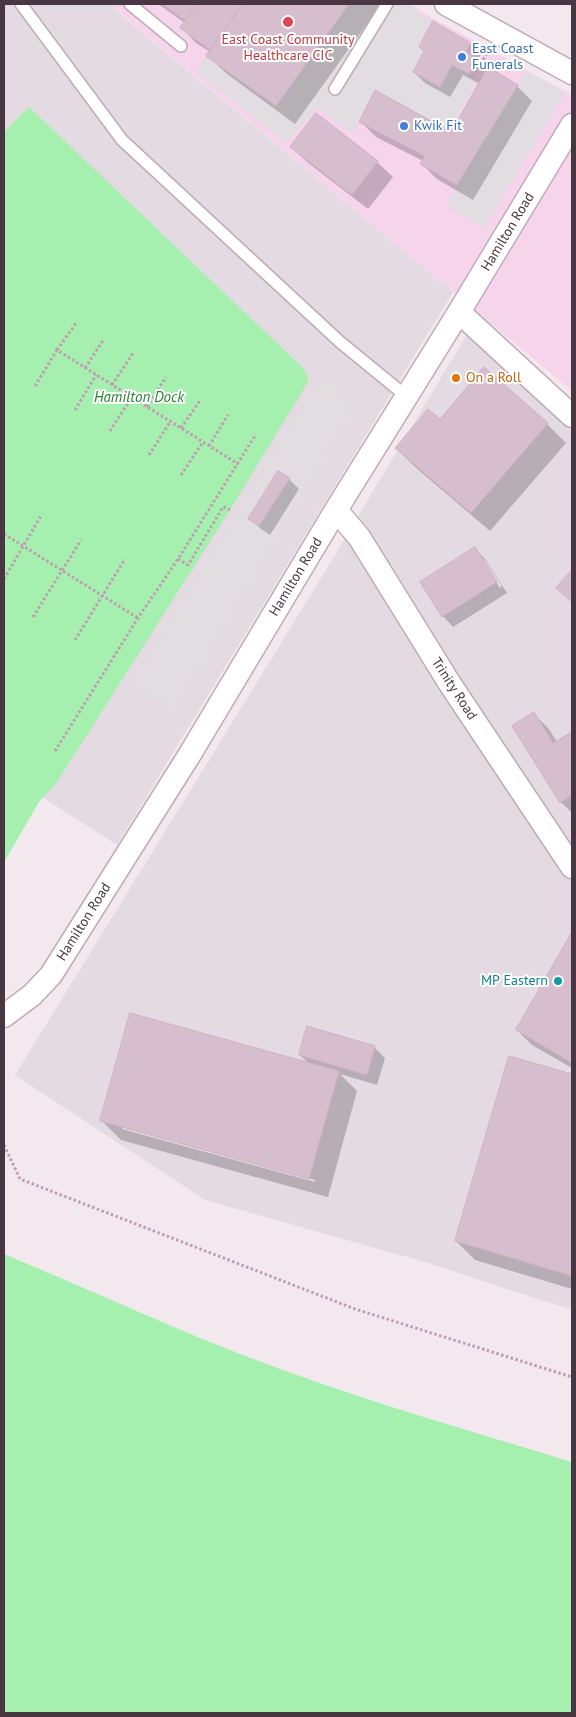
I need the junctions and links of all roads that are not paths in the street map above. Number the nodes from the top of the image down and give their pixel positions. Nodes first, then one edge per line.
1 (21, 4) edge
2 (130, 4) edge
3 (387, 4) edge
4 (446, 4) edge
5 (181, 46) dead end
6 (572, 73) edge
7 (335, 89) dead end
8 (572, 125) edge
9 (459, 312) junction
10 (406, 396) junction
11 (572, 416) edge
12 (336, 510) junction
13 (572, 867) edge
14 (4, 1016) edge

1 - 10 lane
2 - 5 lane
3 - 7 lane
4 - 6 street
8 - 9 street, Hamilton Road
9 - 10 street, Hamilton Road
9 - 11 street
10 - 12 street, Hamilton Road
12 - 13 street, Trinity Road
12 - 14 street, Hamilton Road

